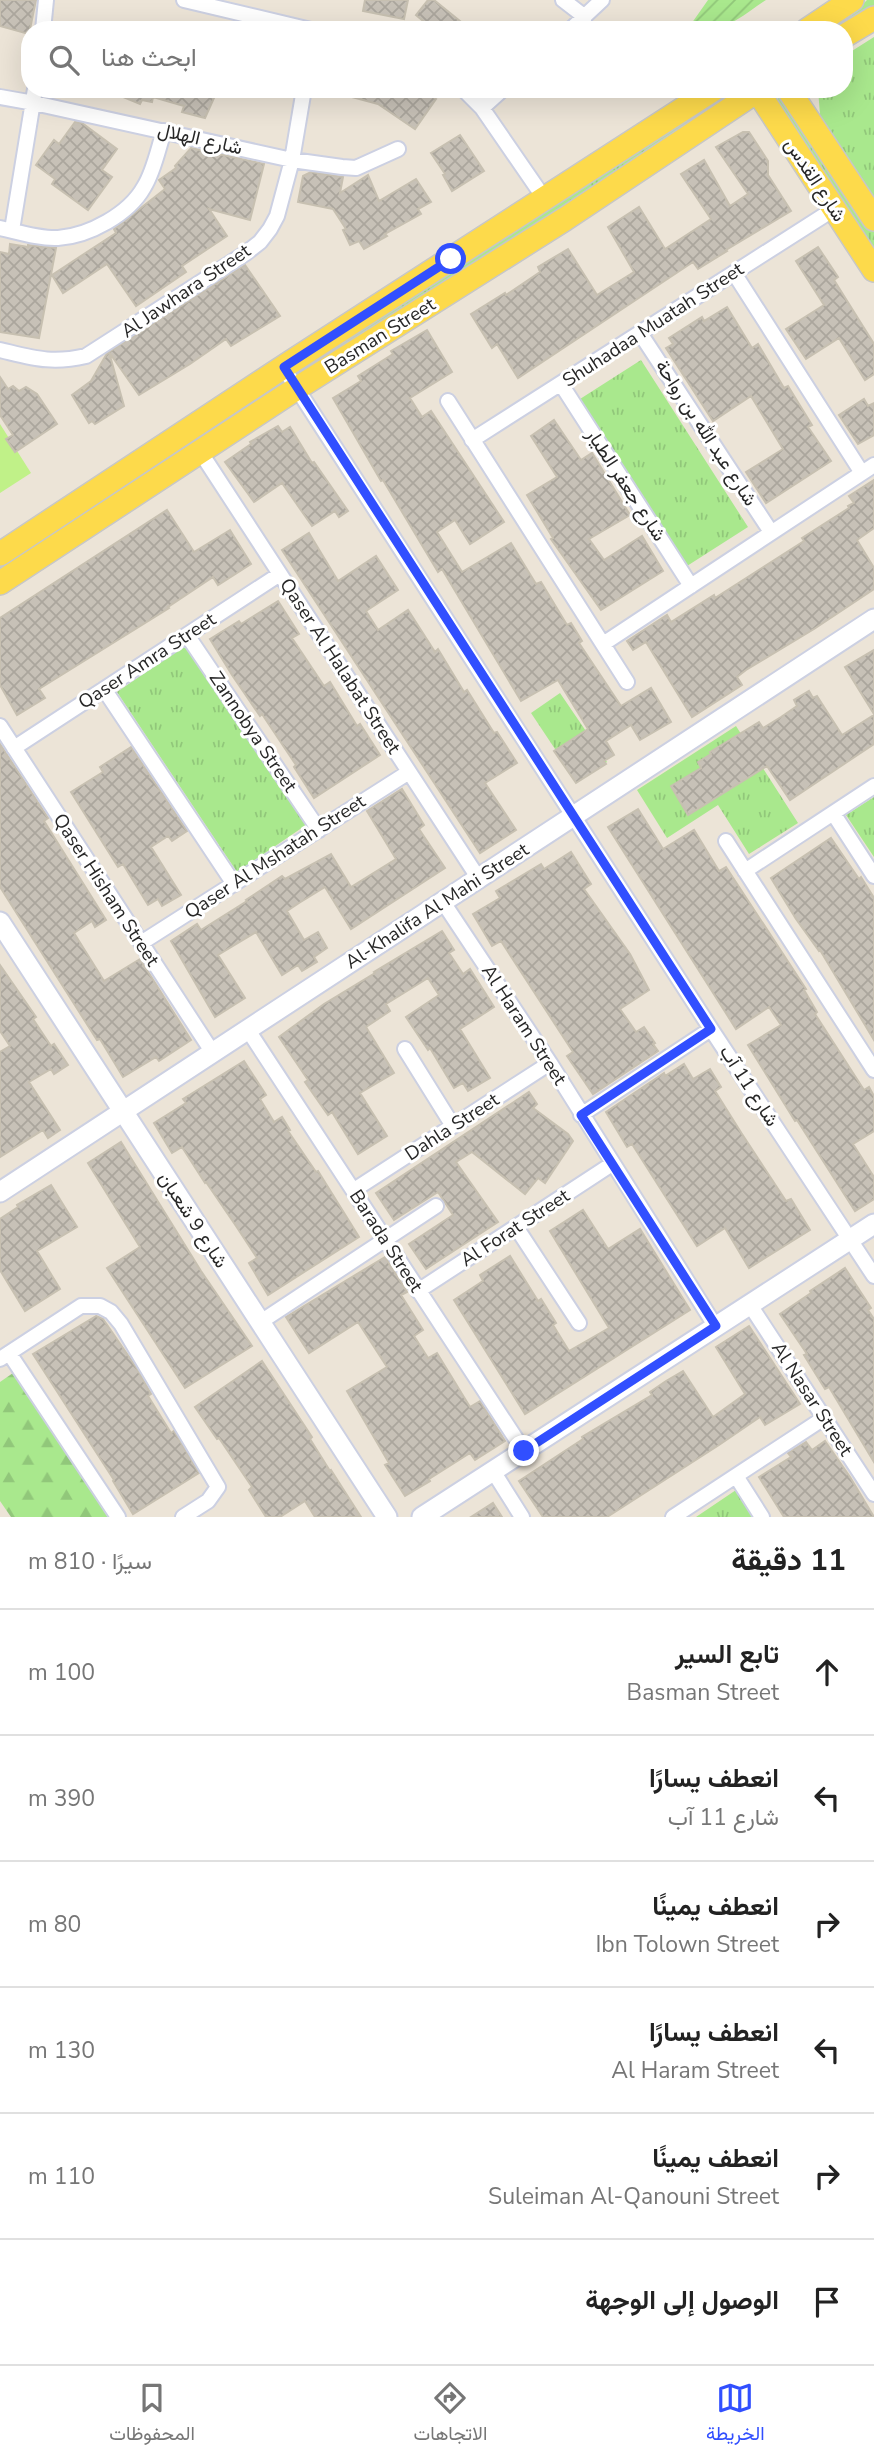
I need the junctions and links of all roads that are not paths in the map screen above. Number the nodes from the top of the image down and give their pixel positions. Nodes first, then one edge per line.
1 (46, 0) edge
2 (185, 0) edge
3 (563, 0) edge
4 (602, 0) edge
5 (852, 0) edge
6 (585, 17) junction
7 (874, 18) edge
8 (44, 21) edge
9 (273, 21) edge
10 (580, 21) edge
11 (820, 21) edge
12 (853, 31) edge
13 (21, 96) edge
14 (0, 97) edge
15 (35, 98) edge
16 (42, 98) edge
17 (302, 98) edge
18 (472, 98) edge
19 (493, 98) edge
20 (700, 98) edge
21 (746, 98) edge
22 (762, 98) edge
23 (794, 98) edge
24 (807, 98) edge
25 (482, 108) junction
26 (730, 109) junction
27 (778, 122) junction
28 (815, 128) junction
29 (164, 131) junction
30 (398, 149) dead end
31 (292, 160) junction
32 (544, 198) junction
33 (834, 209) junction
34 (874, 219) edge
35 (6, 229) edge
36 (874, 270) edge
37 (734, 273) junction
38 (640, 333) junction
39 (0, 350) edge
40 (284, 367) junction
41 (561, 384) junction
42 (297, 388) junction
43 (448, 401) dead end
44 (472, 440) junction
45 (201, 453) junction
46 (868, 469) edge
47 (771, 532) junction
48 (0, 554) edge
49 (280, 574) junction
50 (0, 583) edge
51 (691, 586) junction
52 (874, 619) edge
53 (187, 635) junction
54 (603, 644) junction
55 (627, 682) dead end
56 (104, 689) junction
57 (0, 726) edge
58 (14, 748) junction
59 (409, 772) junction
60 (874, 786) edge
61 (833, 813) junction
62 (575, 815) junction
63 (319, 830) junction
64 (726, 841) dead end
65 (745, 871) junction
66 (874, 876) edge
67 (479, 879) junction
68 (234, 884) junction
69 (443, 902) junction
70 (0, 922) edge
71 (141, 943) junction
72 (711, 1029) junction
73 (248, 1030) junction
74 (405, 1049) dead end
75 (213, 1053) junction
76 (550, 1063) junction
77 (873, 1065) edge
78 (122, 1112) junction
79 (581, 1115) junction
80 (453, 1126) junction
81 (612, 1164) junction
82 (354, 1191) junction
83 (0, 1192) edge
84 (436, 1206) dead end
85 (874, 1224) edge
86 (516, 1227) junction
87 (385, 1240) junction
88 (850, 1240) junction
89 (874, 1276) edge
90 (418, 1292) junction
91 (750, 1305) junction
92 (259, 1323) junction
93 (579, 1324) dead end
94 (716, 1326) junction
95 (5, 1356) edge
96 (824, 1418) junction
97 (524, 1451) junction
98 (493, 1471) junction
99 (736, 1476) junction
100 (874, 1494) edge
101 (118, 1517) edge
102 (183, 1517) edge
103 (387, 1517) edge
104 (422, 1517) edge
105 (522, 1517) edge
106 (673, 1517) edge
107 (762, 1517) edge

1 - 8 street
2 - 9 street
3 - 6 street
4 - 6 street
5 - 11 main road
6 - 10 street
7 - 12 main road
13 - 14 street, شارع الهلال
15 - 35 street
16 - 29 street, شارع الهلال
17 - 31 street, Al Jawhara Street
18 - 25 street
19 - 25 street
20 - 32 main road, Basman Street
21 - 26 main road, Basman Street
22 - 27 main road, شارع القدس
23 - 28 main road
24 - 28 main road
25 - 32 street
26 - 27 main road
26 - 42 main road, Basman Street
27 - 33 main road, شارع القدس
28 - 34 main road
29 - 31 street, شارع الهلال
29 - 35 street
30 - 31 street, شارع الهلال
31 - 39 street, Al Jawhara Street
32 - 40 main road, Basman Street
33 - 36 main road, شارع القدس
33 - 37 street, Shuhadaa Muatah Street
37 - 38 street, Shuhadaa Muatah Street
37 - 46 street
38 - 41 street, Shuhadaa Muatah Street
38 - 47 street, شارع عبد الله بن رواحة
40 - 42 street, شارع 11 آب
40 - 48 main road, Basman Street
41 - 44 street, Shuhadaa Muatah Street
41 - 51 street, شارع جعفر الطيار
42 - 45 main road, Basman Street
42 - 62 street, شارع 11 آب
43 - 44 street
44 - 54 street
45 - 49 street, Qaser Al Halabat Street
45 - 50 main road, Basman Street
46 - 47 street
47 - 51 street
49 - 53 street, Qaser Amra Street
49 - 59 street, Qaser Al Halabat Street
51 - 54 street
52 - 62 street, Al-Khalifa Al Mahi Street
53 - 56 street, Qaser Amra Street
53 - 63 street, Zannobya Street
54 - 55 street
56 - 58 street, Qaser Amra Street
56 - 68 street
57 - 58 street, Qaser Hisham Street
58 - 71 street, Qaser Hisham Street
59 - 63 street, Qaser Al Mshatah Street
59 - 67 street, Qaser Al Halabat Street
60 - 61 street
61 - 65 street
61 - 66 street
62 - 67 street, Al-Khalifa Al Mahi Street
62 - 72 street, شارع 11 آب
63 - 68 street, Qaser Al Mshatah Street
64 - 65 street
65 - 77 street
67 - 69 street, Al-Khalifa Al Mahi Street
68 - 71 street, Qaser Al Mshatah Street
69 - 73 street, Al-Khalifa Al Mahi Street
69 - 76 street, Al Haram Street
70 - 78 street, شارع 9 شعبان
71 - 75 street, Qaser Hisham Street
72 - 79 street
72 - 88 street, شارع 11 آب
73 - 75 street, Al-Khalifa Al Mahi Street
73 - 82 street, Barada Street
74 - 80 street
75 - 78 street, Al-Khalifa Al Mahi Street
76 - 79 street, Al Haram Street
76 - 80 street, Dahla Street
78 - 83 street, Al-Khalifa Al Mahi Street
78 - 92 street, شارع 9 شعبان
79 - 81 street, Al Haram Street
80 - 82 street, Dahla Street
81 - 86 street, Al Forat Street
81 - 94 street, Al Haram Street
82 - 87 street, Barada Street
84 - 87 street
85 - 88 street
86 - 90 street, Al Forat Street
86 - 93 street
87 - 90 street, Barada Street
87 - 92 street
88 - 89 street, شارع 11 آب
88 - 91 street
90 - 97 street, Barada Street
91 - 94 street
91 - 96 street, Al Nasar Street
92 - 103 street, شارع 9 شعبان
94 - 97 street
95 - 101 street
95 - 102 street
96 - 99 street
96 - 100 street, Al Nasar Street
97 - 98 street
98 - 104 street
98 - 105 street
99 - 106 street
99 - 107 street

